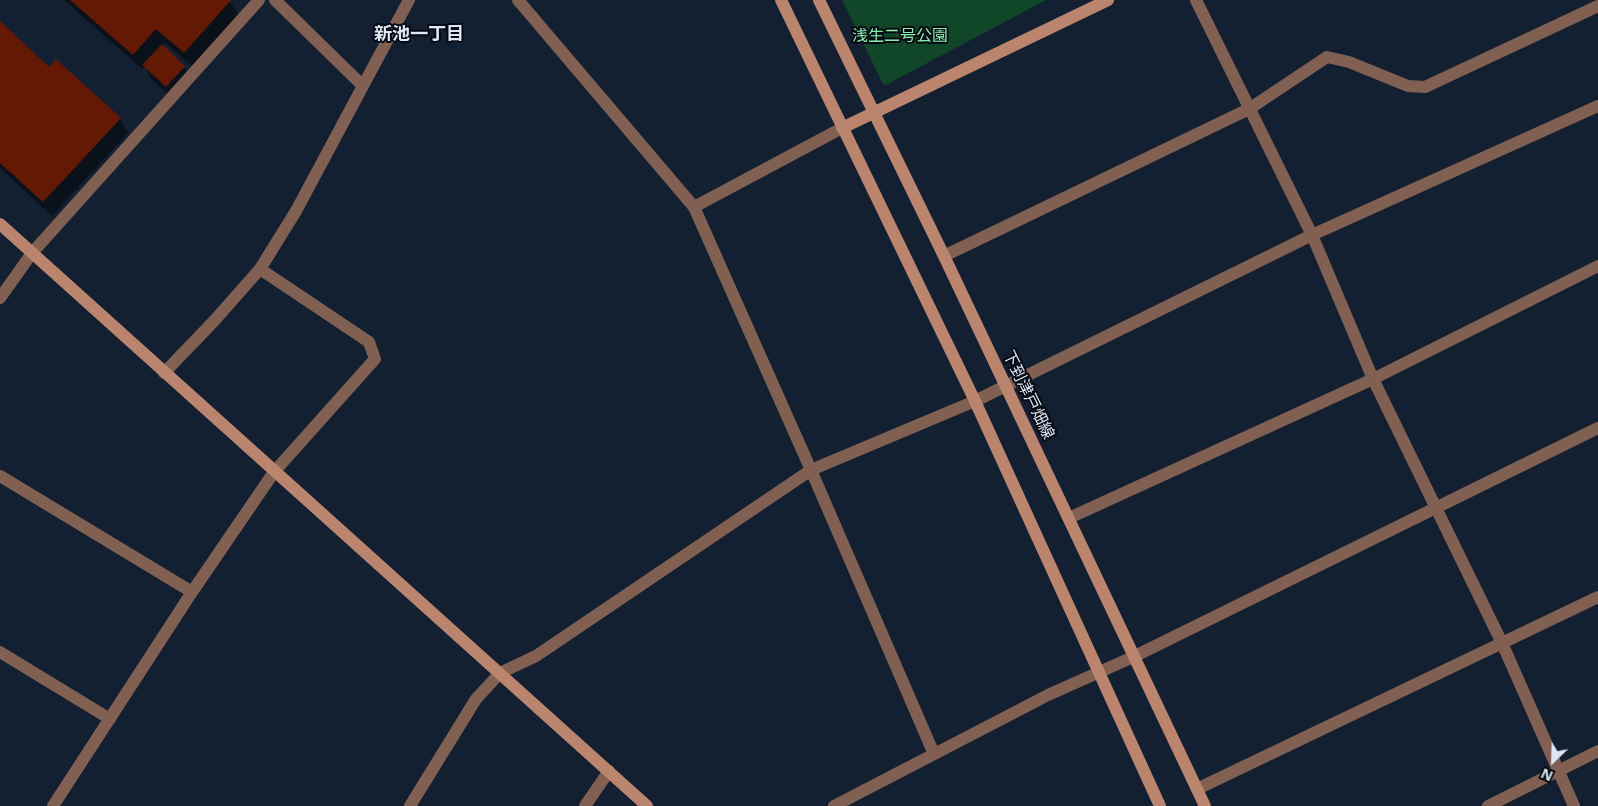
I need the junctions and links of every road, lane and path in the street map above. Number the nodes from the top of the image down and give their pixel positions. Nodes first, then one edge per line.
1 (259, 0) edge
2 (275, 0) edge
3 (408, 0) edge
4 (518, 0) edge
5 (781, 0) edge
6 (819, 0) edge
7 (1108, 0) edge
8 (1196, 0) edge
9 (1598, 6) edge
10 (363, 86) junction
11 (1598, 106) edge
12 (1249, 109) junction
13 (873, 112) junction
14 (842, 128) junction
15 (694, 207) junction
16 (0, 224) edge
17 (1312, 236) junction
18 (32, 253) junction
19 (944, 256) junction
20 (1598, 266) edge
21 (260, 269) junction
22 (0, 298) edge
23 (164, 373) junction
24 (1373, 379) junction
25 (1006, 387) junction
26 (975, 401) junction
27 (1598, 428) edge
28 (811, 470) junction
29 (274, 472) junction
30 (0, 476) edge
31 (1437, 507) junction
32 (1069, 518) junction
33 (192, 592) junction
34 (1598, 597) edge
35 (1502, 643) junction
36 (0, 652) edge
37 (1133, 656) junction
38 (1098, 672) junction
39 (500, 673) junction
40 (110, 719) junction
41 (1598, 751) edge
42 (934, 754) junction
43 (609, 770) junction
44 (1558, 770) junction
45 (1197, 789) junction
46 (53, 806) edge
47 (410, 806) edge
48 (585, 806) edge
49 (646, 806) edge
50 (834, 806) edge
51 (1160, 806) edge
52 (1205, 806) edge
53 (1488, 806) edge
54 (1574, 806) edge

1 - 18 street
2 - 10 street
3 - 10 street
4 - 15 street
5 - 14 main road
6 - 13 main road, 下到津戸畑線
7 - 13 main road
8 - 12 street
9 - 12 street
10 - 21 street
11 - 17 street
12 - 17 street
12 - 19 street
13 - 14 main road
13 - 19 main road, 下到津戸畑線
14 - 15 street
14 - 26 main road
15 - 28 street
16 - 18 main road
17 - 24 street
17 - 25 street
18 - 22 street
18 - 23 main road
19 - 25 main road, 下到津戸畑線
20 - 24 street
21 - 23 street
21 - 29 street
23 - 29 main road
24 - 31 street
24 - 32 street
25 - 26 street
25 - 32 main road, 下到津戸畑線
26 - 28 street
26 - 38 main road
27 - 31 street
28 - 39 street
28 - 42 street
29 - 33 street
29 - 39 main road
30 - 33 street
31 - 35 street
31 - 37 street
32 - 37 main road, 下到津戸畑線
33 - 40 street
34 - 35 street
35 - 44 street
35 - 45 street
36 - 40 street
37 - 38 street
37 - 45 main road, 下到津戸畑線
38 - 42 street
38 - 51 main road
39 - 43 main road
39 - 47 street
40 - 46 street
41 - 44 street
42 - 50 street
43 - 48 street
43 - 49 main road
44 - 53 street
44 - 54 street
45 - 52 main road, 下到津戸畑線

